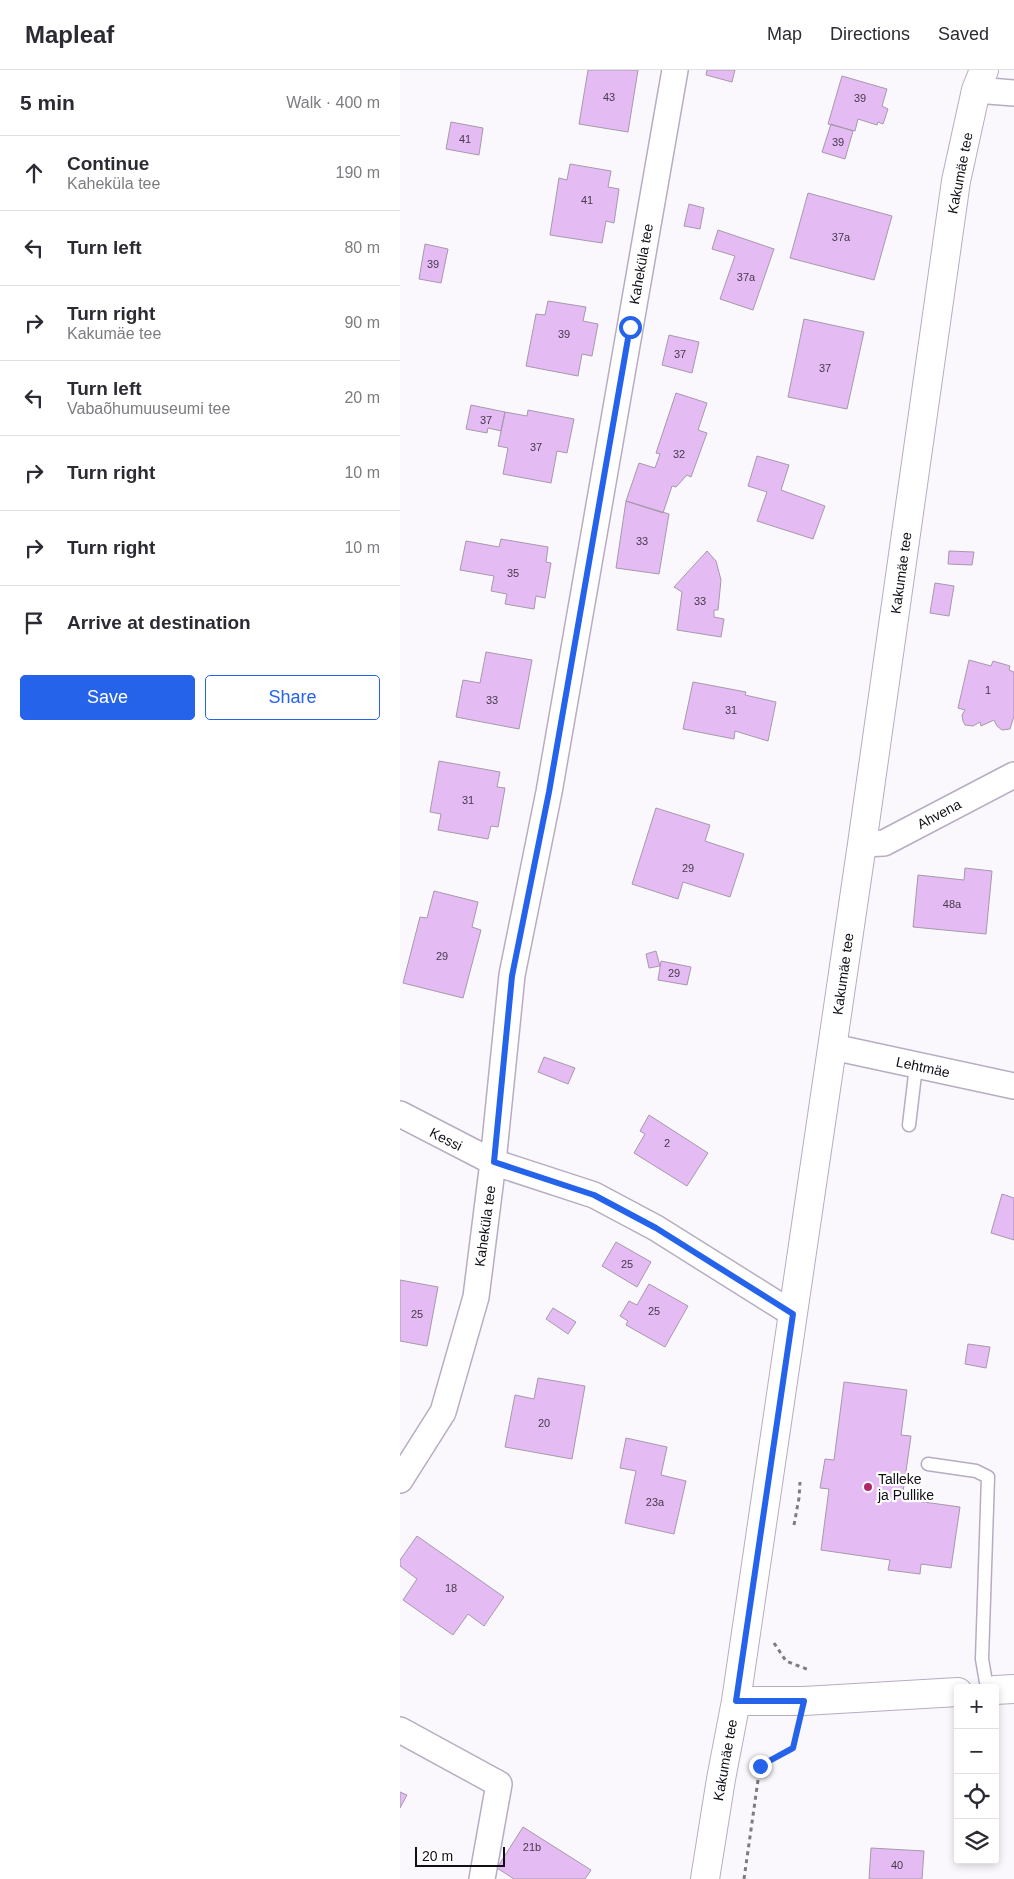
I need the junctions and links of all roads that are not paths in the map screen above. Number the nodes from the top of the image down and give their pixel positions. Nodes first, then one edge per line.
1 (675, 70) edge
2 (980, 80) edge
3 (1014, 93) edge
4 (1014, 775) edge
5 (862, 844) junction
6 (832, 1047) junction
7 (916, 1066) junction
8 (1014, 1086) edge
9 (400, 1114) edge
10 (909, 1125) dead end
11 (494, 1162) junction
12 (793, 1314) junction
13 (928, 1464) dead end
14 (400, 1480) edge
15 (986, 1684) edge
16 (1014, 1689) edge
17 (999, 1690) edge
18 (954, 1692) edge
19 (736, 1701) junction
20 (400, 1730) edge
21 (482, 1879) edge
22 (705, 1879) edge

1 - 11 street, Kaheküla tee
2 - 3 street
2 - 5 street, Kakumäe tee
4 - 5 street, Ahvena
5 - 6 street, Kakumäe tee
6 - 7 street, Lehtmäe
6 - 12 street, Kakumäe tee
7 - 8 street, Lehtmäe
7 - 10 lane
9 - 11 street, Kessi
11 - 12 street, Kessi
11 - 14 street, Kaheküla tee
12 - 19 street, Kakumäe tee
13 - 15 lane
16 - 17 street
18 - 19 street
19 - 22 street, Kakumäe tee
20 - 21 street

